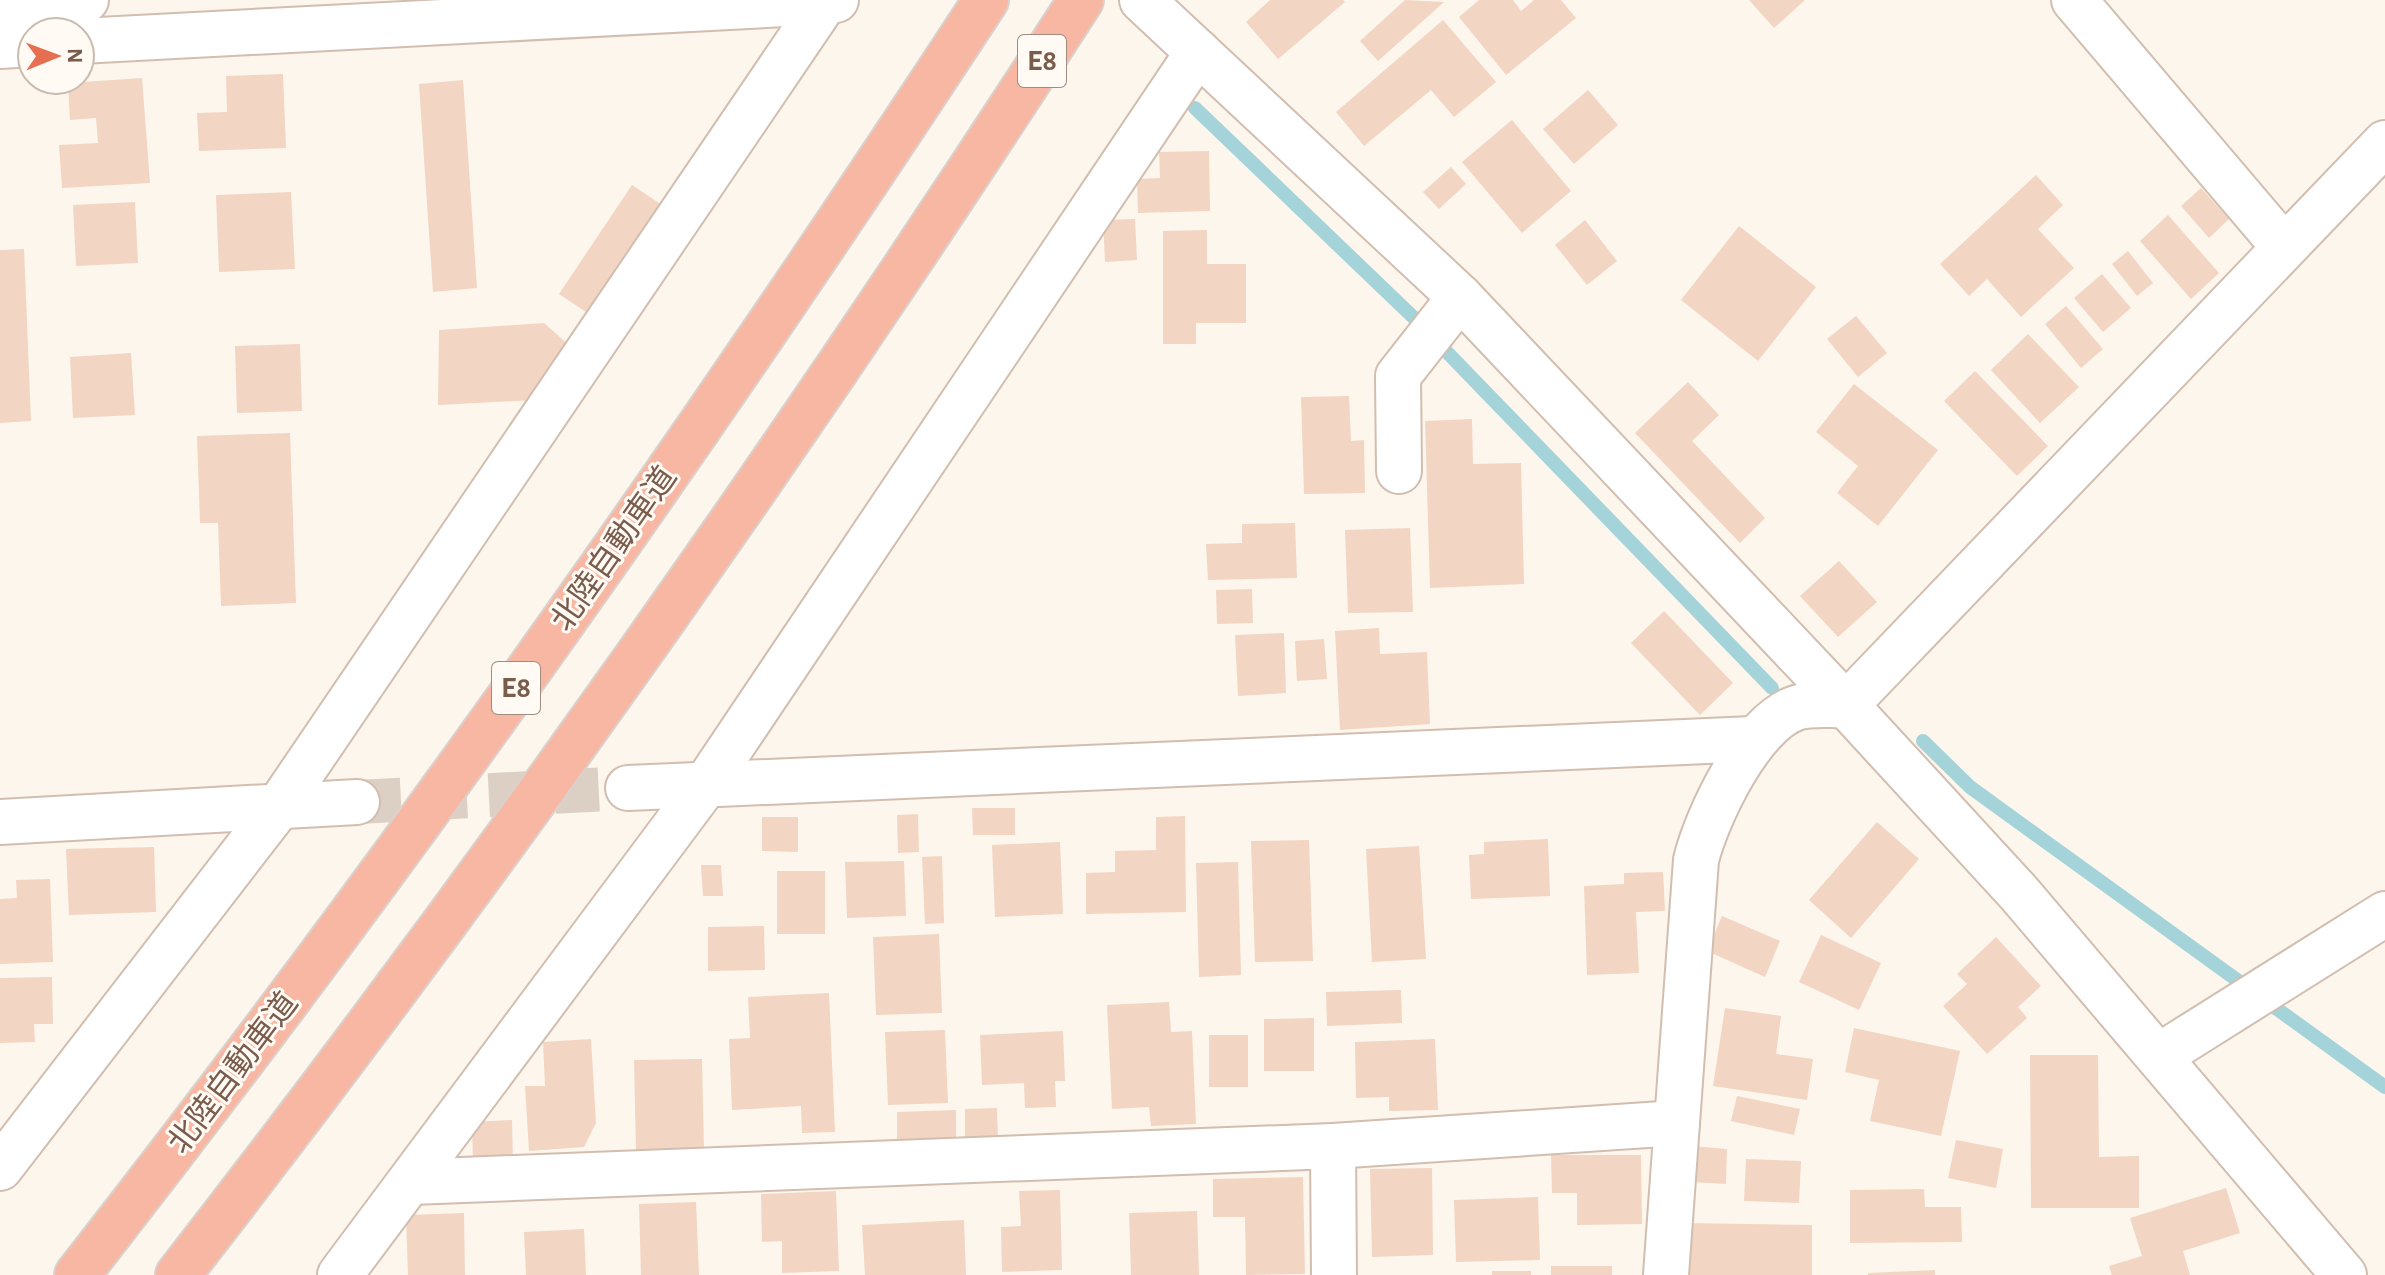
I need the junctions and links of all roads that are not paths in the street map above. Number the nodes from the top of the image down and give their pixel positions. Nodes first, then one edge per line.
1 (79, 0) edge
2 (86, 0) edge
3 (986, 0) edge
4 (1081, 0) edge
5 (1142, 0) edge
6 (2074, 0) edge
7 (831, 1) edge
8 (0, 4) edge
9 (96, 40) edge
10 (1198, 52) junction
11 (2385, 143) edge
12 (2284, 247) junction
13 (1460, 297) junction
14 (1399, 471) dead end
15 (1846, 705) junction
16 (1753, 739) junction
17 (707, 783) junction
18 (628, 788) tunnel mouth
19 (357, 802) tunnel mouth
20 (277, 809) junction
21 (0, 822) edge
22 (2385, 914) edge
23 (2159, 1056) junction
24 (1677, 1123) junction
25 (1333, 1146) junction
26 (0, 1168) edge
27 (411, 1182) junction
28 (342, 1274) edge
29 (77, 1275) edge
30 (178, 1275) edge
31 (1334, 1275) edge
32 (1666, 1275) edge
33 (2344, 1275) edge

1 - 2 street
1 - 8 street
3 - 29 highway, 北陸自動車道 / E8
4 - 30 highway, E8
5 - 10 street
6 - 12 street
7 - 9 street
7 - 20 street
10 - 13 street
10 - 17 street
11 - 12 street
12 - 15 street
13 - 14 street
13 - 15 street
15 - 16 street
15 - 23 street
16 - 17 street
16 - 24 street
17 - 18 street
17 - 27 street
19 - 20 street
20 - 21 street
20 - 26 street
22 - 23 street
23 - 33 street
24 - 25 street
24 - 32 street
25 - 27 street
25 - 31 street
27 - 28 street

